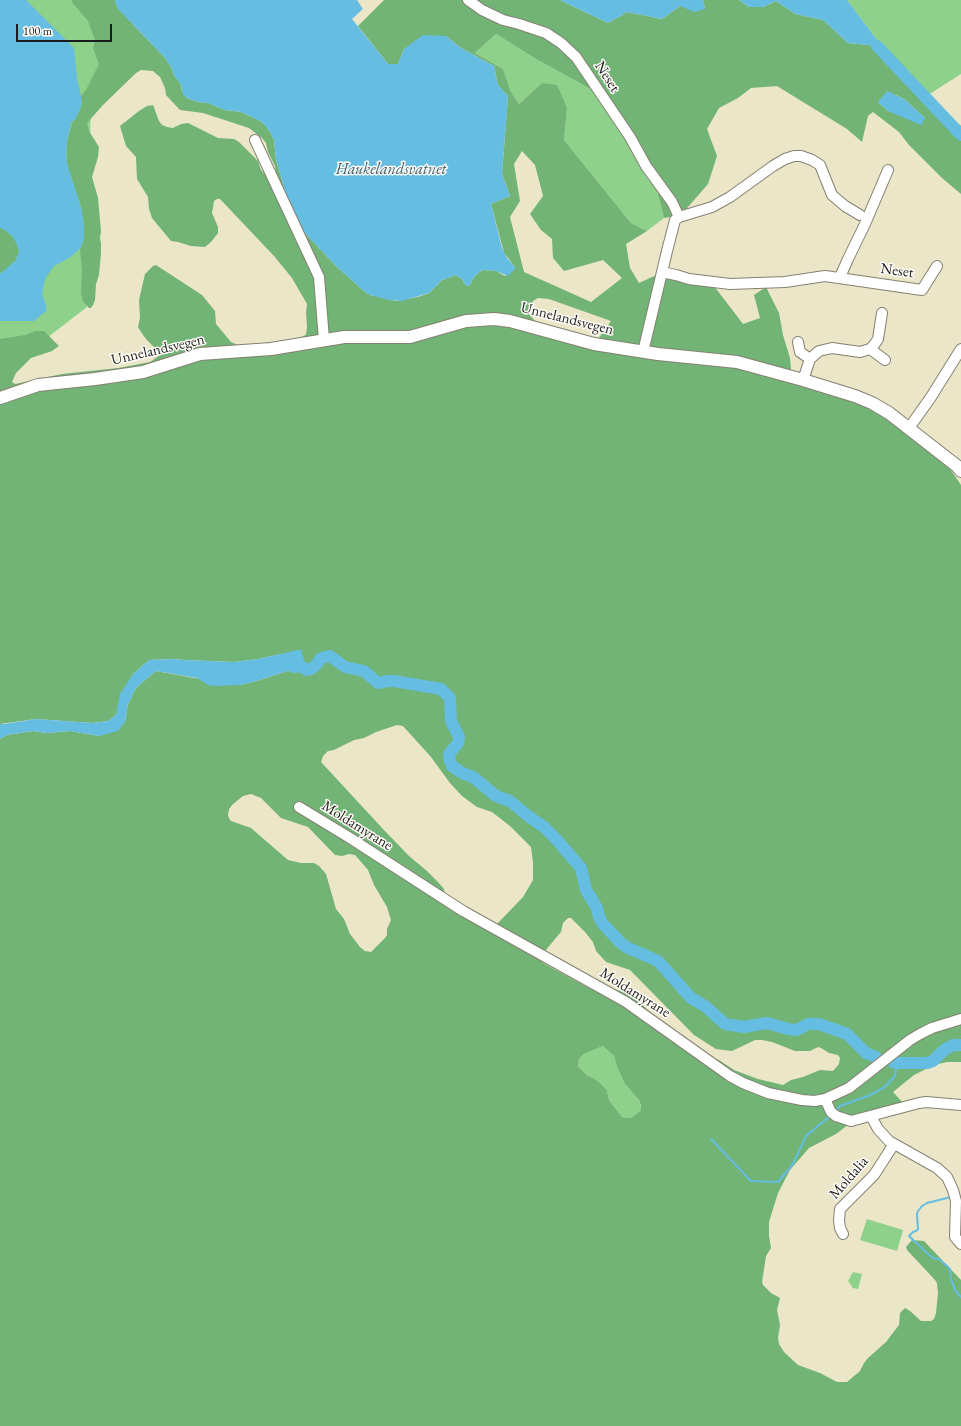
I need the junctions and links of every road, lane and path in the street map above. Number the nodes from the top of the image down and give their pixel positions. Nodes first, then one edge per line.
1 (468, 0) edge
2 (255, 140) dead end
3 (888, 170) dead end
4 (860, 215) dead end
5 (679, 217) junction
6 (937, 266) dead end
7 (662, 272) junction
8 (840, 278) junction
9 (882, 313) dead end
10 (324, 340) junction
11 (798, 342) dead end
12 (870, 349) junction
13 (961, 351) edge
14 (643, 352) junction
15 (810, 359) junction
16 (885, 360) dead end
17 (803, 380) junction
18 (0, 398) edge
19 (909, 428) junction
20 (960, 466) edge
21 (298, 807) dead end
22 (961, 1019) edge
23 (825, 1099) junction
24 (961, 1105) edge
25 (871, 1116) junction
26 (894, 1144) junction
27 (843, 1234) dead end
28 (961, 1244) edge

1 - 5 street, Neset
2 - 10 street
3 - 8 street
4 - 5 street
5 - 7 street
6 - 8 street, Neset
7 - 8 street, Neset
7 - 14 street
9 - 12 street
10 - 14 main road, Unnelandsvegen
10 - 18 main road, Unnelandsvegen
11 - 15 street
12 - 15 street
12 - 16 street
13 - 19 street
14 - 17 main road, Unnelandsvegen
15 - 17 street
17 - 19 main road, Unnelandsvegen
19 - 20 main road, Unnelandsvegen
21 - 23 street, Moldamyrane
22 - 23 street, Moldamyrane
23 - 25 street
24 - 25 street
25 - 26 street
26 - 27 street, Moldalia
26 - 28 street

